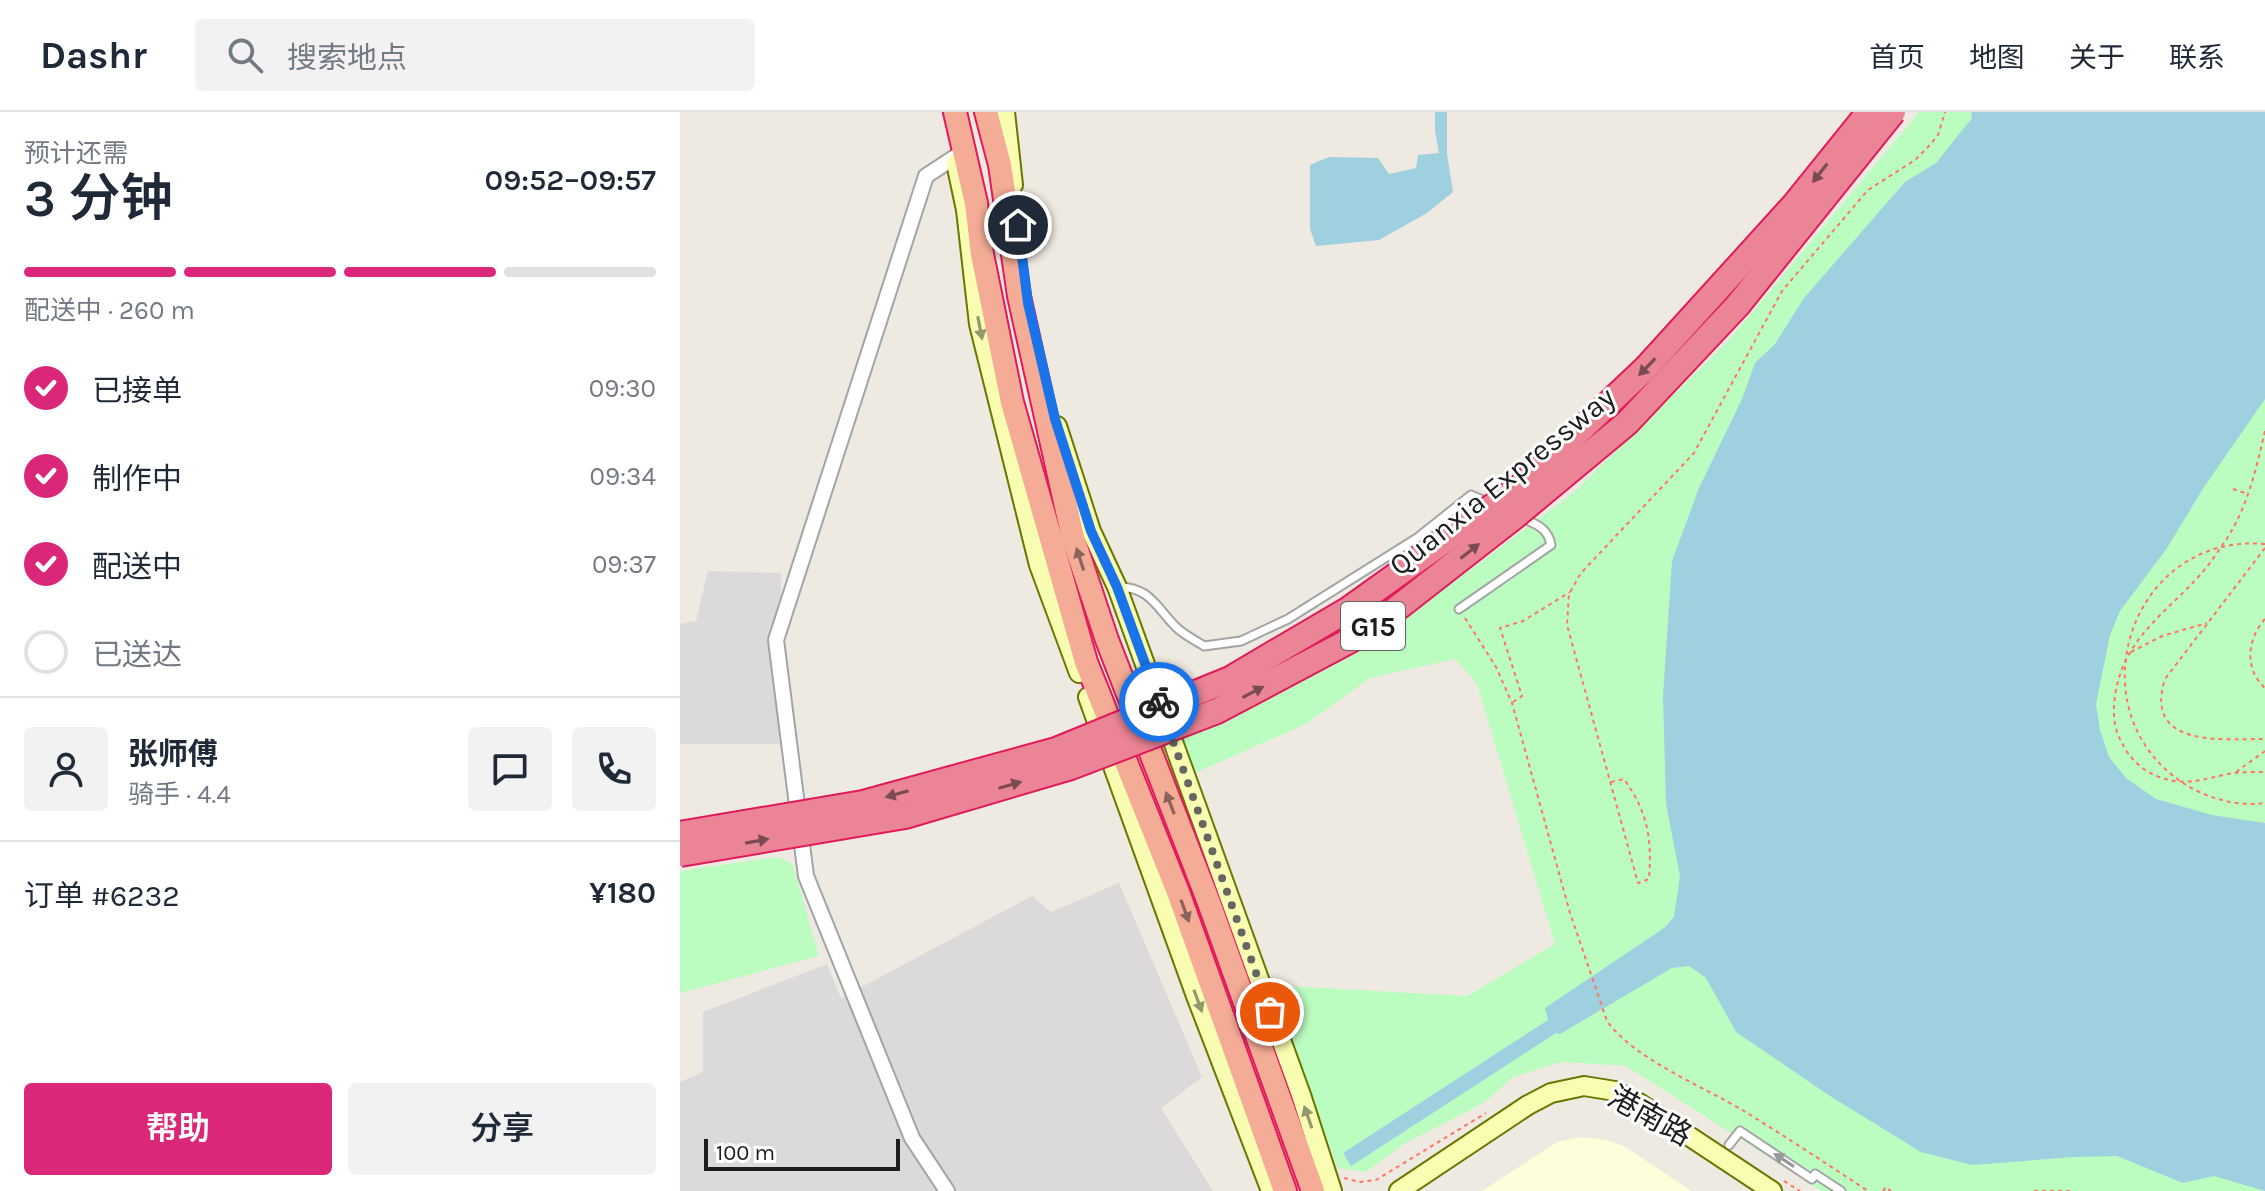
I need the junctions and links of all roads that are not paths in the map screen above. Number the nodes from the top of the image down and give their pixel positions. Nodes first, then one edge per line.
1 (954, 112) edge
2 (986, 112) edge
3 (1005, 112) edge
4 (1869, 112) edge
5 (1893, 112) edge
6 (955, 157) junction
7 (1499, 508) dead end
8 (1513, 514) dead end
9 (1117, 587) junction
10 (1459, 609) road end
11 (680, 834) edge
12 (680, 854) edge
13 (1729, 1145) dead end
14 (1774, 1183) edge
15 (947, 1191) edge
16 (1271, 1191) edge
17 (1285, 1191) edge
18 (1313, 1191) edge
19 (1332, 1191) edge
20 (1399, 1191) edge
21 (1418, 1191) edge
22 (1750, 1191) edge
23 (1841, 1191) edge

1 - 6 main road
1 -> 17 highway, bridge
18 -> 2 highway, bridge
3 - 9 main road
4 -> 11 highway, Quanxia Expressway / G15, bridge
12 -> 5 highway, Quanxia Expressway / G15, bridge
6 - 15 street
6 -> 16 main road
7 - 9 lane
8 - 10 lane
19 -> 9 main road
23 -> 13 lane
14 - 20 main road, 港南路
21 - 22 main road, 港南路

